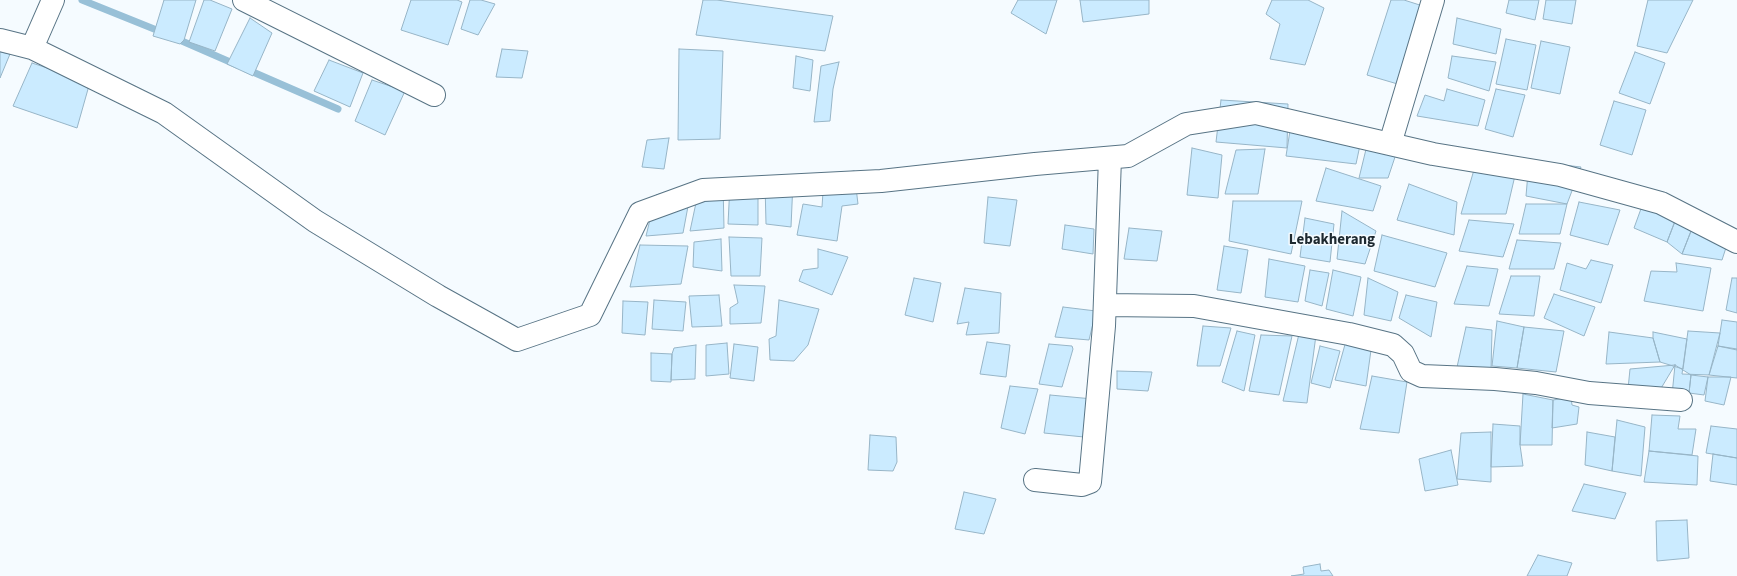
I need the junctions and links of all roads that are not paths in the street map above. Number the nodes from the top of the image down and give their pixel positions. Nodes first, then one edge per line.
1 (244, 0) edge
2 (1433, 0) edge
3 (51, 6) edge
4 (0, 40) edge
5 (33, 44) junction
6 (434, 95) dead end
7 (1390, 144) junction
8 (1110, 158) junction
9 (1737, 242) edge
10 (1104, 305) junction
11 (1681, 400) dead end
12 (1035, 480) dead end

1 - 6 street
2 - 7 street
3 - 5 street
4 - 5 street
5 - 8 street
7 - 8 street
7 - 9 street
8 - 10 street
10 - 11 street
10 - 12 street

